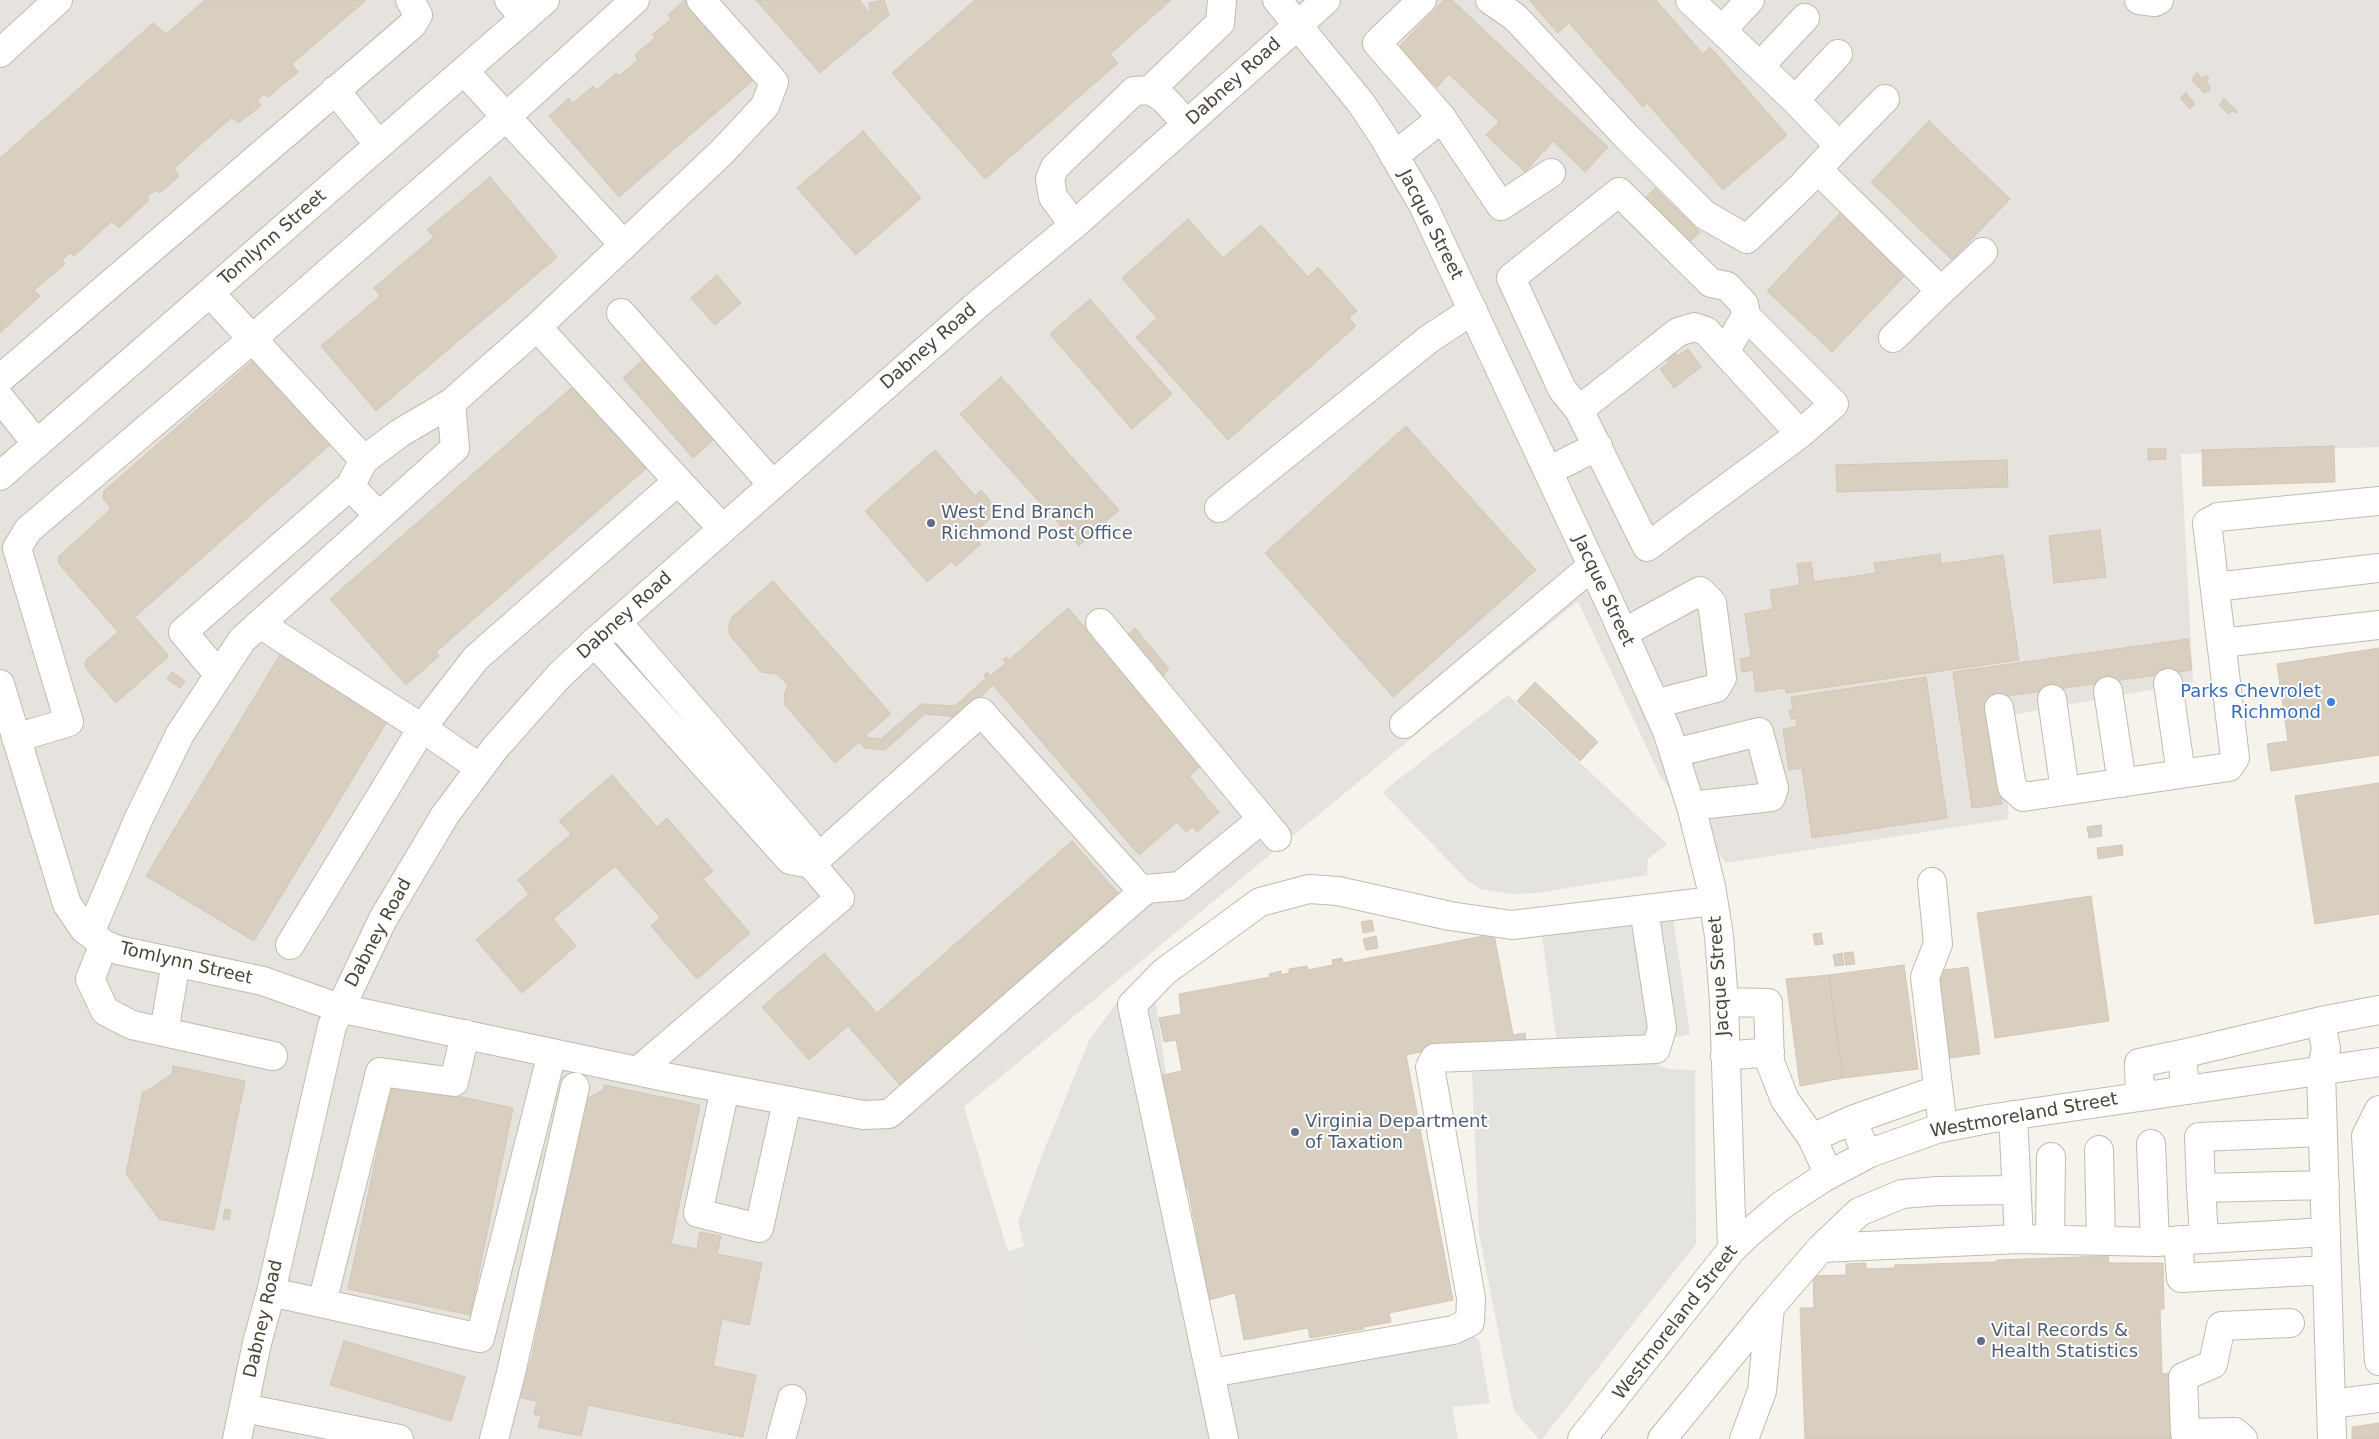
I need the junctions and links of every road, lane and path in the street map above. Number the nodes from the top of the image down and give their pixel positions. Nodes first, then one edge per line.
1 (58, 0) edge
2 (410, 0) edge
3 (545, 0) edge
4 (635, 0) edge
5 (701, 0) edge
6 (1222, 0) edge
7 (1277, 0) edge
8 (1326, 0) edge
9 (1422, 0) edge
10 (1490, 0) edge
11 (1690, 0) edge
12 (1750, 0) edge
13 (2139, 0) edge
14 (2159, 0) edge
15 (517, 9) edge
16 (1805, 18) dead end
17 (1298, 25) junction
18 (1722, 30) junction
19 (0, 53) edge
20 (1838, 54) dead end
21 (1760, 66) junction
22 (464, 71) junction
23 (335, 90) junction
24 (1150, 90) junction
25 (1885, 99) dead end
26 (1795, 100) junction
27 (506, 117) junction
28 (1442, 118) junction
29 (1186, 124) junction
30 (380, 145) junction
31 (1839, 146) junction
32 (1394, 156) junction
33 (1818, 170) junction
34 (1551, 172) dead end
35 (1074, 226) junction
36 (624, 246) junction
37 (1983, 252) dead end
38 (1941, 291) junction
39 (210, 293) junction
40 (1473, 310) junction
41 (621, 314) dead end
42 (1746, 316) junction
43 (538, 327) junction
44 (1893, 338) dead end
45 (251, 340) junction
46 (1725, 352) junction
47 (0, 379) edge
48 (0, 398) edge
49 (451, 403) junction
50 (1579, 410) junction
51 (1800, 434) junction
52 (37, 444) junction
53 (1598, 446) junction
54 (364, 460) junction
55 (1548, 471) junction
56 (0, 476) edge
57 (678, 481) junction
58 (773, 485) junction
59 (350, 486) junction
60 (2379, 502) edge
61 (1219, 508) dead end
62 (379, 516) junction
63 (723, 529) junction
64 (1592, 566) junction
65 (2379, 568) edge
66 (2215, 587) junction
67 (617, 622) junction
68 (1100, 623) dead end
69 (260, 624) junction
70 (2379, 625) edge
71 (1623, 633) junction
72 (594, 642) junction
73 (2222, 643) junction
74 (219, 675) junction
75 (2168, 683) dead end
76 (0, 684) edge
77 (2108, 691) dead end
78 (2052, 699) dead end
79 (1654, 704) junction
80 (1999, 708) dead end
81 (1404, 724) dead end
82 (422, 728) junction
83 (16, 738) junction
84 (1674, 753) junction
85 (480, 768) junction
86 (2181, 774) junction
87 (2122, 783) junction
88 (2065, 791) junction
89 (1691, 806) junction
90 (811, 864) junction
91 (1932, 882) dead end
92 (1143, 892) junction
93 (1714, 901) junction
94 (1644, 909) junction
95 (97, 938) junction
96 (290, 944) dead end
97 (176, 962) junction
98 (1724, 1002) junction
99 (340, 1008) junction
100 (2379, 1010) edge
101 (2321, 1021) junction
102 (164, 1032) junction
103 (465, 1034) junction
104 (1770, 1052) junction
105 (552, 1053) junction
106 (2182, 1054) junction
107 (272, 1056) dead end
108 (1725, 1056) junction
109 (2379, 1062) edge
110 (2322, 1070) junction
111 (638, 1071) junction
112 (574, 1087) dead end
113 (724, 1089) junction
114 (1937, 1090) junction
115 (2185, 1090) junction
116 (2140, 1096) junction
117 (787, 1102) junction
118 (2379, 1110) edge
119 (2012, 1115) junction
120 (1852, 1120) junction
121 (1943, 1128) junction
122 (2323, 1132) junction
123 (1812, 1138) junction
124 (2152, 1144) dead end
125 (2099, 1150) dead end
126 (1867, 1154) junction
127 (2051, 1158) dead end
128 (1828, 1175) junction
129 (2324, 1184) junction
130 (2201, 1188) junction
131 (2015, 1190) junction
132 (2326, 1232) junction
133 (2050, 1239) junction
134 (2019, 1240) junction
135 (2101, 1240) junction
136 (2179, 1240) junction
137 (1821, 1248) junction
138 (1732, 1249) junction
139 (2327, 1270) junction
140 (271, 1292) junction
141 (322, 1303) junction
142 (1770, 1307) junction
143 (2290, 1324) dead end
144 (2379, 1361) edge
145 (1210, 1373) junction
146 (2379, 1398) edge
147 (792, 1399) dead end
148 (2331, 1399) junction
149 (244, 1408) junction
150 (237, 1439) edge
151 (399, 1439) edge
152 (494, 1439) edge
153 (781, 1439) edge
154 (1224, 1439) edge
155 (1582, 1439) edge
156 (1662, 1439) edge
157 (1744, 1439) edge
158 (2243, 1439) edge
159 (2332, 1439) edge

1 - 19 street
2 - 23 street
3 - 15 street, Tomlynn Street
4 - 27 street
5 - 36 street
6 - 24 street
7 - 17 street, Jacque Street
8 - 17 street, Dabney Road
9 - 28 street
10 - 33 street
11 - 18 street
12 - 18 street
13 - 14 street
15 - 22 street, Tomlynn Street
16 - 21 street
17 - 29 street, Dabney Road
17 - 32 street, Jacque Street
18 - 21 street
20 - 26 street
21 - 26 street
22 - 27 street
22 - 30 street, Tomlynn Street
23 - 30 street
23 - 47 street
24 - 29 street
24 - 35 street
25 - 31 street
26 - 31 street
27 - 36 street
27 - 45 street
28 - 32 street
28 - 34 street
29 - 35 street, Dabney Road
30 - 39 street, Tomlynn Street
31 - 33 street
32 - 40 street, Jacque Street
33 - 38 street
35 - 58 street, Dabney Road
36 - 43 street
37 - 38 street
38 - 44 street
39 - 45 street
39 - 52 street, Tomlynn Street
40 - 55 street, Jacque Street
40 - 61 street
41 - 58 street
42 - 46 street
42 - 50 street
42 - 51 street
43 - 49 street
43 - 57 street
45 - 54 street
45 - 83 street
46 - 50 street
46 - 51 street
48 - 52 street
49 - 54 street
49 - 62 street
50 - 53 street
51 - 53 street
52 - 56 street, Tomlynn Street
53 - 55 street
54 - 59 street
55 - 64 street, Jacque Street
57 - 63 street
57 - 82 street
58 - 63 street, Dabney Road
59 - 62 street
59 - 74 street
60 - 66 street
62 - 69 street
63 - 67 street, Dabney Road
64 - 71 street, Jacque Street
64 - 81 street
65 - 66 street
66 - 73 street
67 - 72 street, Dabney Road
67 - 90 street
68 - 92 street
69 - 74 street
69 - 82 street
70 - 73 street
71 - 79 street, Jacque Street
71 - 79 street
72 - 85 street, Dabney Road
72 - 90 street
73 - 86 street
74 - 95 street
75 - 86 street
76 - 83 street
77 - 87 street
78 - 88 street
79 - 84 street, Jacque Street
80 - 88 street
82 - 85 street
82 - 96 street
83 - 95 street
84 - 89 street, Jacque Street
84 - 89 street
85 - 99 street, Dabney Road
86 - 87 street
87 - 88 street
89 - 93 street, Jacque Street
90 - 92 street
90 - 111 street
91 - 114 street
92 - 117 street, Tomlynn Street
93 - 94 street
93 - 98 street, Jacque Street
94 - 145 street
94 - 145 street
95 - 97 street, Tomlynn Street
95 - 102 street
97 - 99 street, Tomlynn Street
97 - 102 street
98 - 104 street
98 - 108 street, Jacque Street
99 - 103 street, Tomlynn Street
99 - 140 street, Dabney Road
100 - 101 street
101 - 106 street
101 - 110 street
102 - 107 street
103 - 105 street, Tomlynn Street
103 - 141 street
104 - 108 street
104 - 123 street
105 - 111 street, Tomlynn Street
105 - 141 street
106 - 115 street
106 - 116 street
108 - 138 street, Jacque Street
109 - 110 street, Westmoreland Street
110 - 115 street, Westmoreland Street
110 - 122 street
111 - 113 street, Tomlynn Street
112 - 152 street
113 - 117 street, Tomlynn Street
113 - 117 street
114 - 120 street
114 - 121 street
115 - 116 street, Westmoreland Street
116 - 119 street, Westmoreland Street
118 - 144 street
119 - 121 street, Westmoreland Street
119 - 131 street
120 - 123 street
120 - 126 street
121 - 126 street, Westmoreland Street
122 - 129 street
122 - 130 street
123 - 128 street
124 - 136 street
125 - 135 street
126 - 128 street, Westmoreland Street
127 - 133 street
128 - 138 street, Westmoreland Street
129 - 130 street
129 - 132 street
130 - 136 street
131 - 134 street
131 - 137 street
132 - 136 street
132 - 139 street
133 - 134 street
133 - 135 street
134 - 137 street
135 - 136 street
136 - 139 street
137 - 142 street
138 - 155 street, Westmoreland Street
139 - 148 street
140 - 141 street
140 - 149 street, Dabney Road
142 - 156 street
142 - 157 street
143 - 158 street
145 - 154 street
146 - 148 street
147 - 153 street
148 - 159 street
149 - 150 street, Dabney Road
149 - 151 street

